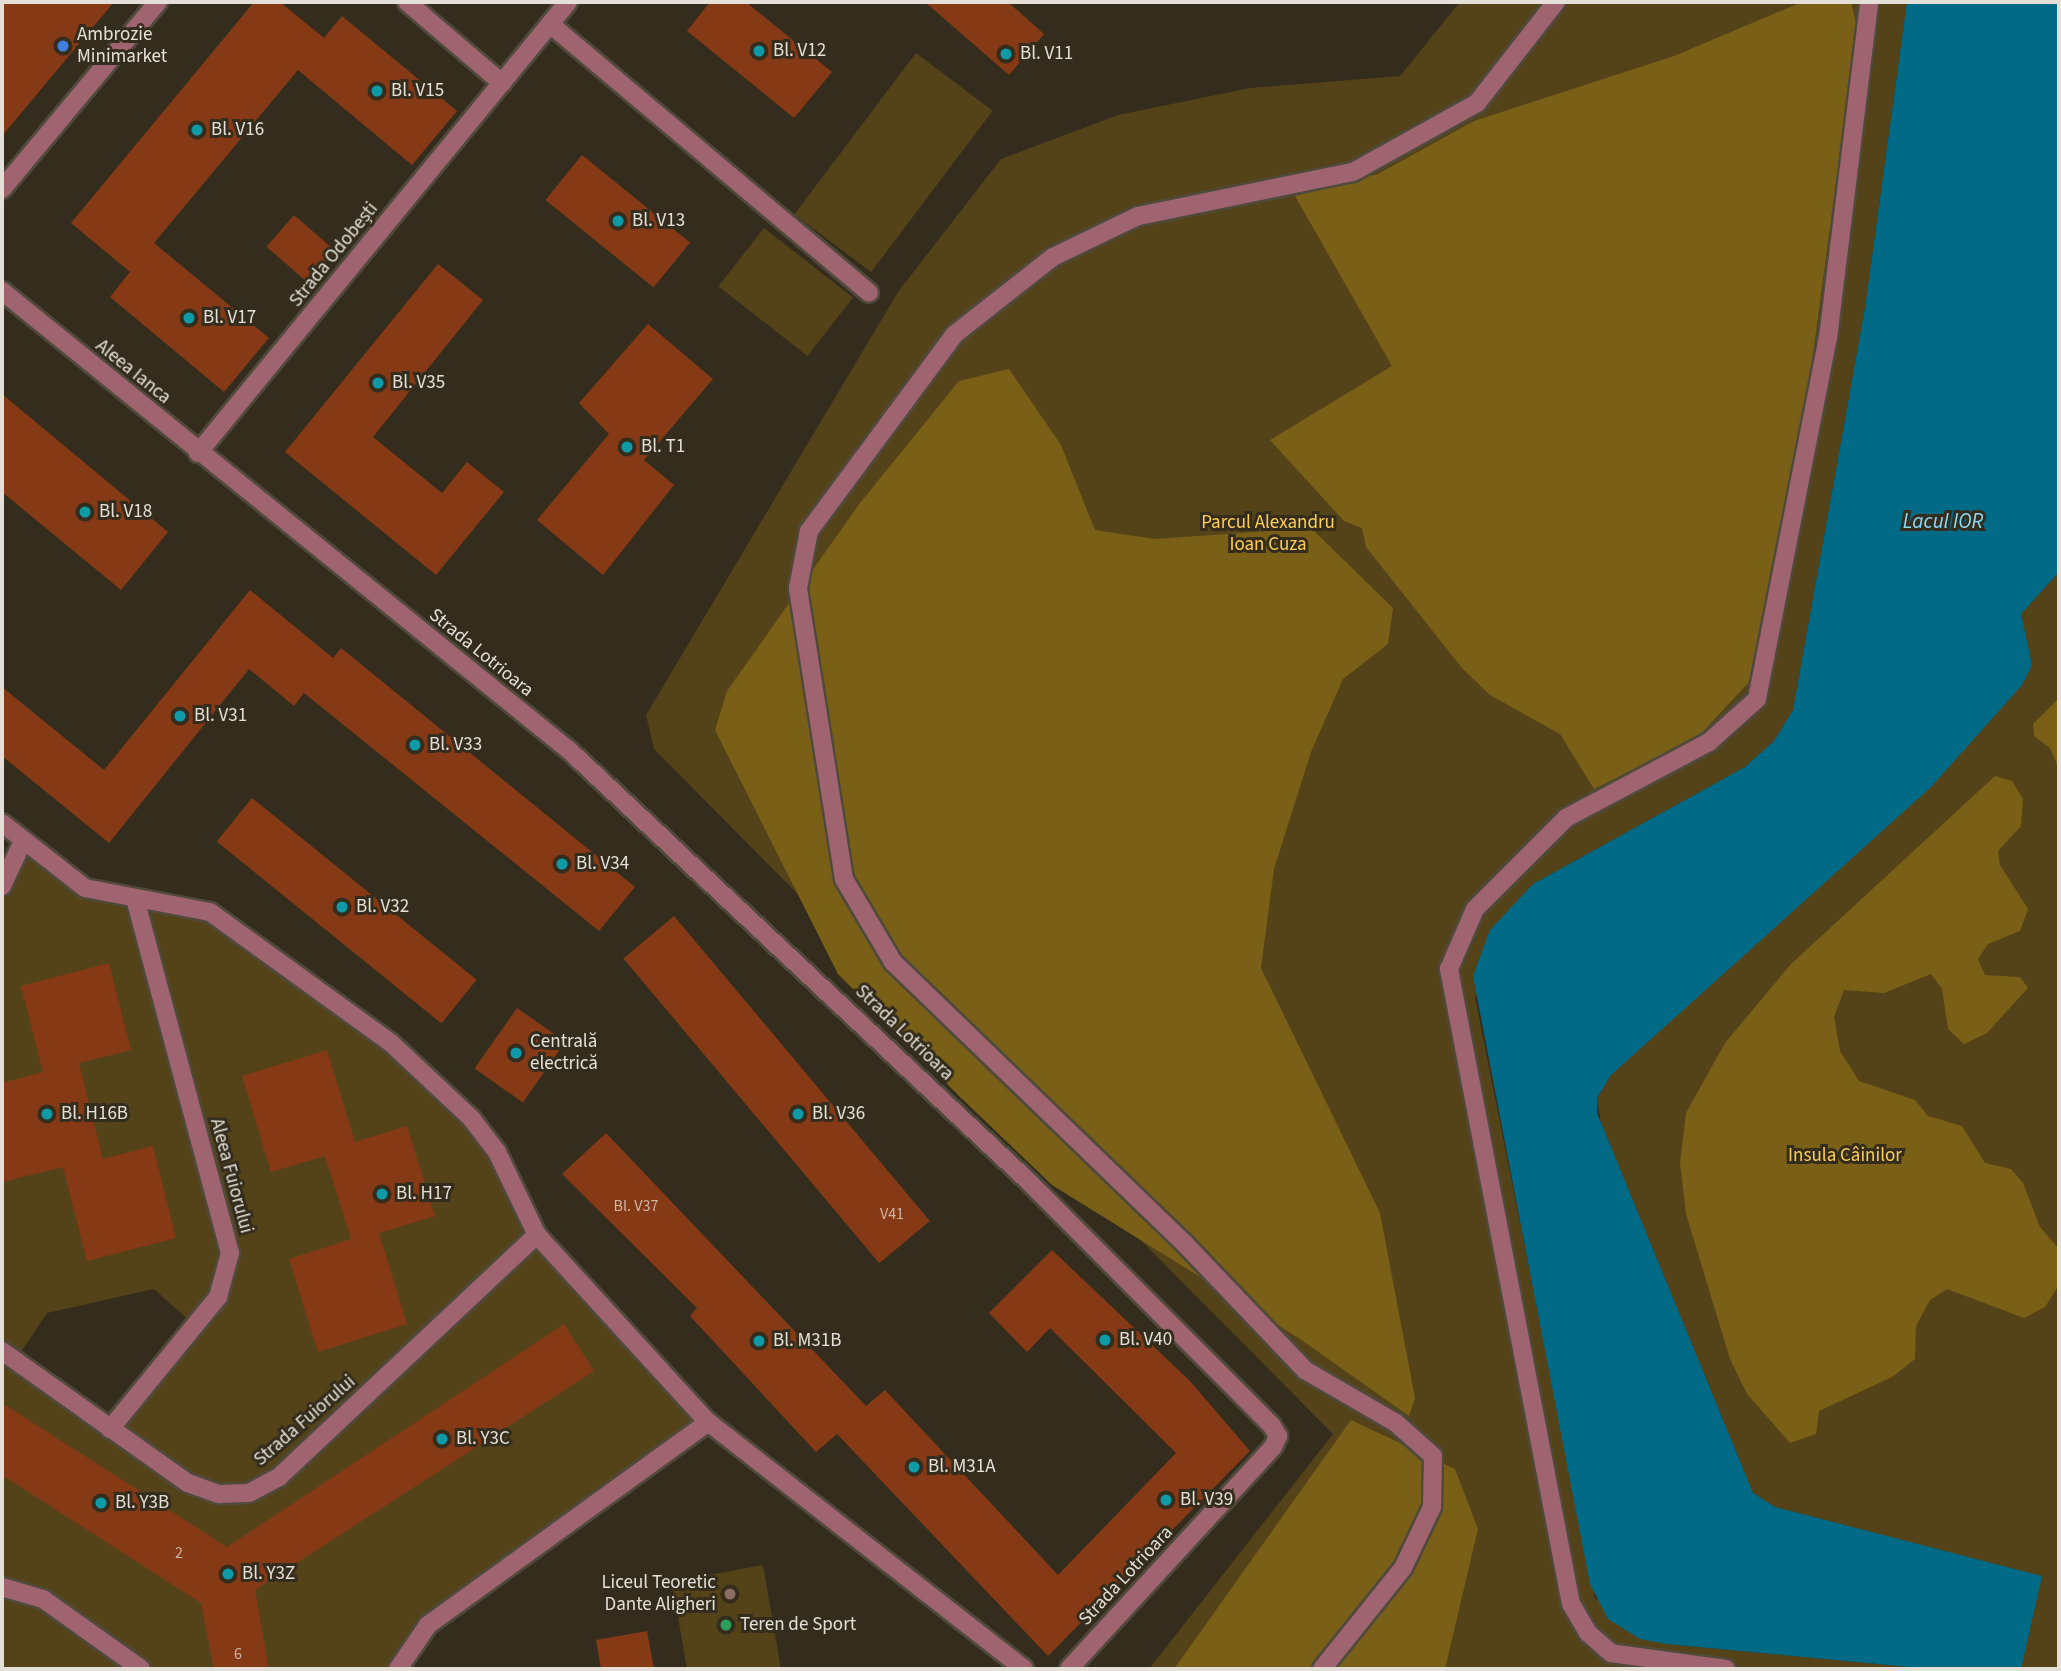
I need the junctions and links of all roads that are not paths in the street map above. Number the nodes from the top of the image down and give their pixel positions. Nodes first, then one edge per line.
1 (158, 2) edge
2 (407, 2) edge
3 (568, 2) edge
4 (1556, 2) edge
5 (1869, 2) edge
6 (550, 24) junction
7 (502, 83) junction
8 (2, 189) edge
9 (2, 291) edge
10 (869, 293) dead end
11 (198, 453) junction
12 (237, 485) joint
13 (2, 823) edge
14 (23, 841) junction
15 (2, 886) edge
16 (136, 901) junction
17 (537, 1235) junction
18 (2, 1351) edge
19 (708, 1422) junction
20 (110, 1429) junction
21 (2, 1587) edge
22 (141, 1669) edge
23 (398, 1669) edge
24 (1024, 1669) edge
25 (1069, 1669) edge
26 (1322, 1669) edge
27 (1726, 1669) edge

1 - 8 street
2 - 7 street
3 - 6 street, Strada Odobești
4 - 26 street
5 - 27 street
6 - 7 street, Strada Odobești
6 - 10 street
7 - 11 street, Strada Odobești
9 - 11 street, Aleea Ianca
11 - 12 street, Aleea Ianca
12 - 25 street, Strada Lotrioara
13 - 14 street
14 - 15 street
14 - 16 street
16 - 17 street
16 - 20 street, Aleea Fuiorului
17 - 19 street
17 - 20 street, Strada Fuiorului
18 - 20 street, Strada Fuiorului
19 - 23 street
19 - 24 street
21 - 22 street

